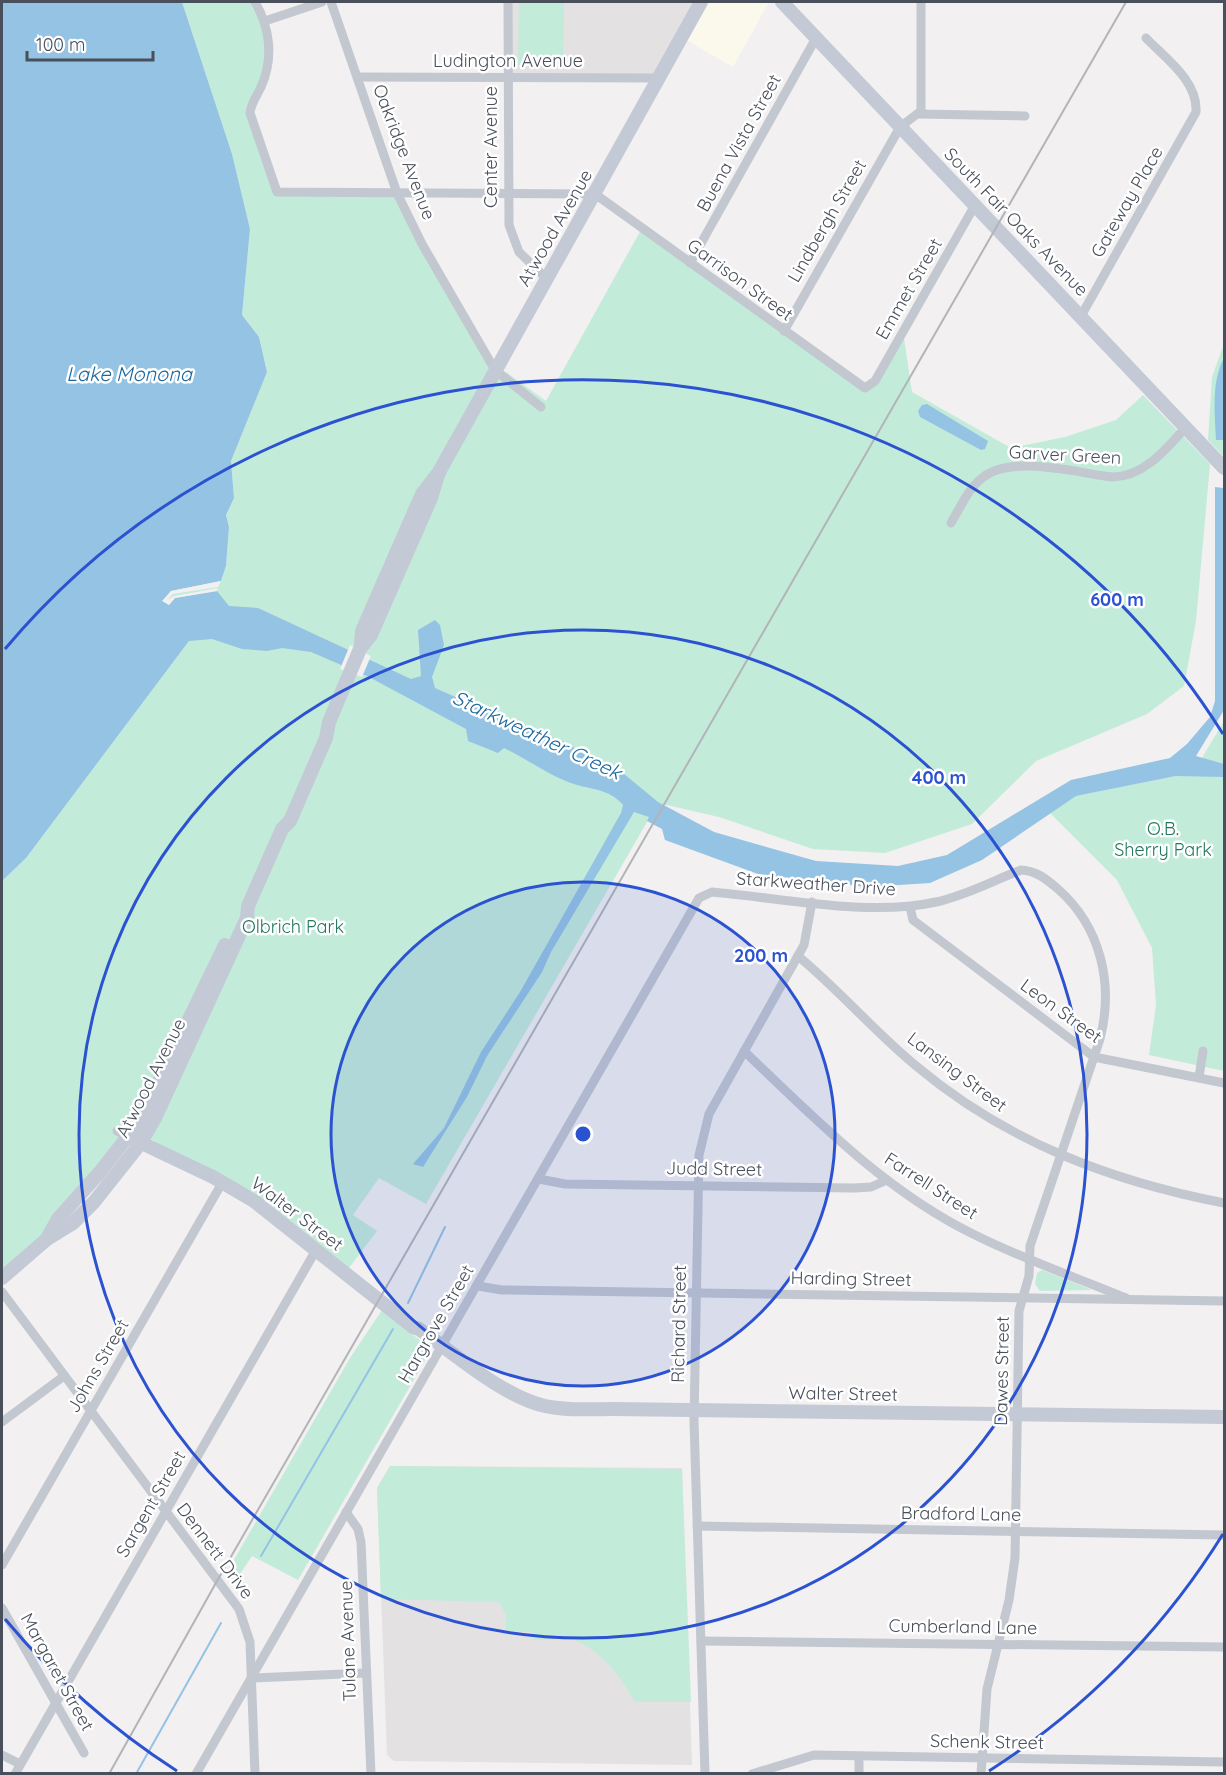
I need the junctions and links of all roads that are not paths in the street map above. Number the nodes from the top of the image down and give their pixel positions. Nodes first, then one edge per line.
1 (255, 2) edge
2 (322, 2) edge
3 (331, 2) edge
4 (508, 2) edge
5 (701, 2) edge
6 (782, 2) edge
7 (921, 2) edge
8 (265, 21) junction
9 (816, 38) junction
10 (1146, 38) dead end
11 (358, 77) junction
12 (507, 78) junction
13 (658, 78) junction
14 (918, 114) junction
15 (1025, 116) dead end
16 (900, 127) junction
17 (397, 193) junction
18 (507, 194) junction
19 (595, 194) junction
20 (975, 205) junction
21 (690, 263) junction
22 (546, 278) junction
23 (1081, 316) junction
24 (784, 331) junction
25 (495, 370) junction
26 (868, 387) joint
27 (541, 407) dead end
28 (1186, 428) junction
29 (1224, 468) edge
30 (951, 523) dead end
31 (1025, 870) joint
32 (706, 893) joint
33 (812, 902) junction
34 (910, 907) junction
35 (798, 956) junction
36 (744, 1051) junction
37 (1203, 1051) dead end
38 (1094, 1057) junction
39 (1199, 1077) junction
40 (1224, 1083) edge
41 (129, 1137) junction
42 (1060, 1156) junction
43 (539, 1179) junction
44 (887, 1180) junction
45 (222, 1183) junction
46 (698, 1185) junction
47 (1224, 1203) edge
48 (316, 1250) junction
49 (1029, 1258) junction
50 (2, 1278) edge
51 (478, 1286) junction
52 (2, 1292) edge
53 (696, 1293) junction
54 (1023, 1298) junction
55 (1131, 1300) junction
56 (1224, 1301) edge
57 (440, 1349) junction
58 (64, 1376) junction
59 (694, 1410) junction
60 (91, 1412) junction
61 (1017, 1414) junction
62 (1224, 1417) edge
63 (2, 1422) edge
64 (165, 1511) junction
65 (346, 1512) junction
66 (697, 1526) junction
67 (1016, 1532) junction
68 (1224, 1535) edge
69 (2, 1565) edge
70 (2, 1608) edge
71 (701, 1641) junction
72 (998, 1644) junction
73 (1224, 1647) edge
74 (365, 1673) junction
75 (252, 1678) junction
76 (56, 1702) junction
77 (84, 1753) dead end
78 (2, 1755) edge
79 (859, 1756) junction
80 (982, 1759) junction
81 (1224, 1762) edge
82 (20, 1764) junction
83 (15, 1773) edge
84 (196, 1773) edge
85 (255, 1773) edge
86 (371, 1773) edge
87 (705, 1773) edge
88 (752, 1773) edge
89 (859, 1773) edge
90 (981, 1773) edge

1 - 8 street
2 - 8 street
3 - 11 street, Oakridge Avenue
4 - 12 street, Center Avenue
5 - 13 street, Atwood Avenue
6 - 9 street, South Fair Oaks Avenue
7 - 14 street
8 - 17 street
9 - 16 street, South Fair Oaks Avenue
9 - 21 street, Buena Vista Street
10 - 23 street, Gateway Place
11 - 12 street, Ludington Avenue
11 - 17 street, Oakridge Avenue
12 - 13 street, Ludington Avenue
12 - 18 street, Center Avenue
13 - 19 street, Atwood Avenue
14 - 15 street
14 - 16 street
16 - 20 street, South Fair Oaks Avenue
16 - 24 street, Lindbergh Street
17 - 18 street
17 - 25 street, Oakridge Avenue
18 - 19 street
18 - 22 street, Center Avenue
19 - 21 street, Garrison Street
19 - 22 street, Atwood Avenue
20 - 23 street, South Fair Oaks Avenue
20 - 26 street, Emmet Street
21 - 24 street, Garrison Street
22 - 25 street, Atwood Avenue
23 - 28 street, South Fair Oaks Avenue
24 - 26 street, Garrison Street
25 - 27 street
25 - 41 street, Atwood Avenue
28 - 29 street, South Fair Oaks Avenue
28 - 30 street, Garver Green
31 - 34 street, Starkweather Drive
31 - 38 street, Dawes Street
32 - 33 street, Starkweather Drive
32 - 43 street, Hargrove Street
33 - 34 street, Starkweather Drive
33 - 35 street, Richard Street
34 - 38 street, Leon Street
35 - 36 street, Richard Street
35 - 42 street, Lansing Street
36 - 44 street, Farrell Street
36 - 46 street, Richard Street
37 - 39 street
38 - 39 street, Leon Street
38 - 42 street, Dawes Street
39 - 40 street, Leon Street
41 - 45 street, Walter Street
41 - 50 street, Atwood Avenue
42 - 47 street, Lansing Street
42 - 49 street, Dawes Street
43 - 46 street, Judd Street
43 - 51 street, Hargrove Street
44 - 46 street, Judd Street
44 - 49 street, Farrell Street
45 - 48 street, Walter Street
45 - 60 street, Johns Street
46 - 53 street, Richard Street
48 - 57 street, Walter Street
48 - 64 street, Sargent Street
49 - 54 street, Dawes Street
49 - 55 street, Farrell Street
51 - 53 street, Harding Street
51 - 57 street, Hargrove Street
52 - 58 street, Dennett Drive
53 - 54 street, Harding Street
53 - 59 street, Richard Street
54 - 55 street, Harding Street
54 - 61 street, Dawes Street
55 - 56 street, Harding Street
57 - 59 street, Walter Street
57 - 65 street, Hargrove Street
58 - 60 street, Dennett Drive
58 - 63 street
59 - 61 street, Walter Street
59 - 66 street, Richard Street
60 - 64 street, Dennett Drive
60 - 69 street, Johns Street
61 - 62 street, Walter Street
61 - 67 street, Dawes Street
64 - 75 street, Dennett Drive
64 - 76 street, Sargent Street
65 - 74 street, Tulane Avenue
65 - 75 street, Hargrove Street
66 - 67 street, Bradford Lane
66 - 71 street, Richard Street
67 - 68 street, Bradford Lane
67 - 72 street, Dawes Street
70 - 76 street, Margaret Street
71 - 72 street, Cumberland Lane
71 - 87 street, Richard Street
72 - 73 street, Cumberland Lane
72 - 80 street, Dawes Street
74 - 75 street
74 - 86 street, Tulane Avenue
75 - 84 street, Hargrove Street
75 - 85 street, Dennett Drive
76 - 77 street, Margaret Street
76 - 82 street, Sargent Street
78 - 82 street
79 - 80 street, Schenk Street
79 - 88 street, Schenk Street
79 - 89 street
80 - 81 street, Schenk Street
80 - 90 street, Dawes Street
82 - 83 street, Sargent Street

